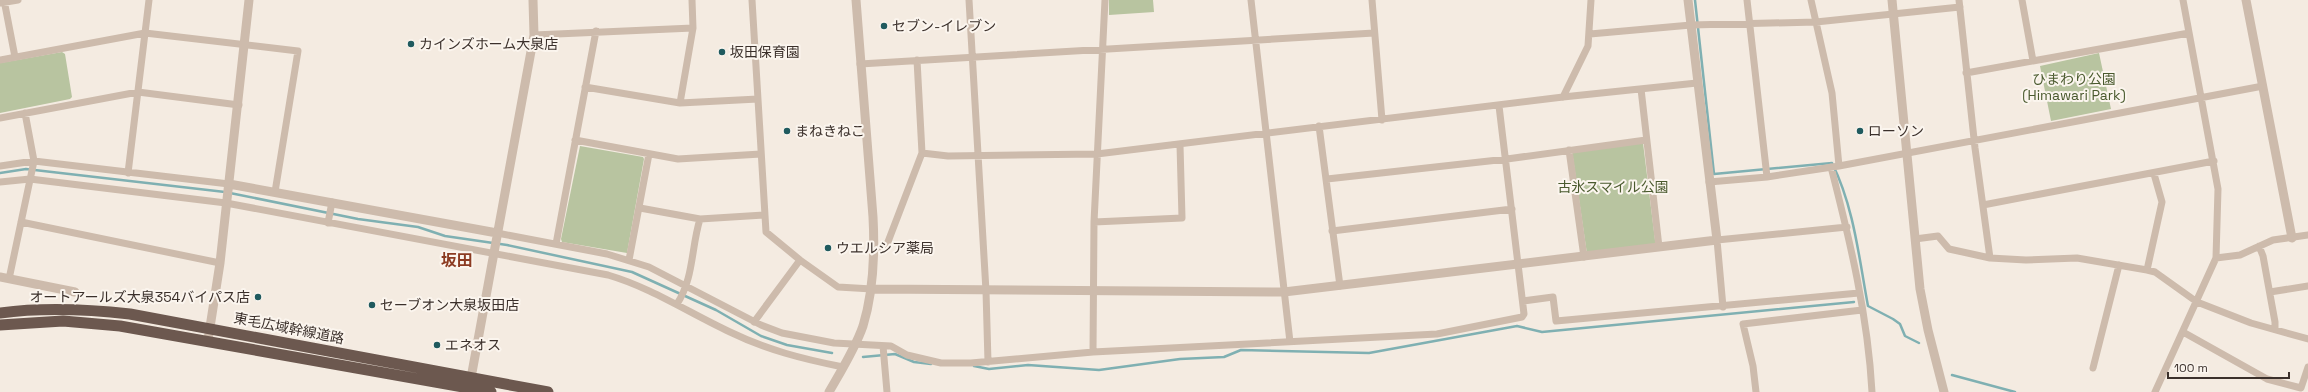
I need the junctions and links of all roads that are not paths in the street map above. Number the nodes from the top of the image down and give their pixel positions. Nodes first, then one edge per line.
1 (18, 0) edge
2 (149, 0) edge
3 (249, 0) edge
4 (533, 0) edge
5 (692, 0) edge
6 (752, 0) edge
7 (856, 0) edge
8 (969, 0) edge
9 (1105, 0) edge
10 (1251, 0) edge
11 (1372, 0) edge
12 (1591, 0) edge
13 (1688, 0) edge
14 (1747, 0) edge
15 (1811, 0) edge
16 (1892, 0) edge
17 (2022, 0) edge
18 (2183, 0) edge
19 (2246, 0) edge
20 (3, 2) edge
21 (1959, 4) edge
22 (1893, 14) junction
23 (1750, 22) junction
24 (1816, 22) junction
25 (1691, 25) junction
26 (693, 28) junction
27 (596, 32) junction
28 (145, 33) junction
29 (1374, 33) junction
30 (2190, 33) junction
31 (1590, 34) junction
32 (534, 35) junction
33 (1256, 41) junction
34 (246, 45) junction
35 (1102, 50) junction
36 (15, 57) junction
37 (972, 57) junction
38 (0, 60) edge
39 (917, 60) junction
40 (2032, 61) junction
41 (860, 64) junction
42 (1966, 73) junction
43 (1697, 83) junction
44 (2263, 86) junction
45 (585, 87) junction
46 (1641, 89) junction
47 (138, 92) junction
48 (1563, 97) junction
49 (2202, 98) junction
50 (758, 99) junction
51 (680, 103) junction
52 (239, 105) junction
53 (1500, 106) junction
54 (25, 113) junction
55 (0, 118) edge
56 (1382, 120) junction
57 (1319, 126) junction
58 (1265, 134) junction
59 (575, 140) junction
60 (1646, 140) junction
61 (1974, 141) junction
62 (1180, 145) junction
63 (1569, 150) junction
64 (1906, 152) junction
65 (922, 153) junction
66 (649, 154) junction
67 (761, 154) junction
68 (1097, 154) junction
69 (977, 155) junction
70 (1507, 159) junction
71 (2214, 161) junction
72 (33, 163) junction
73 (0, 166) edge
74 (1839, 166) junction
75 (1831, 167) junction
76 (128, 173) junction
77 (2154, 174) junction
78 (30, 177) junction
79 (1767, 177) junction
80 (1326, 179) junction
81 (0, 182) edge
82 (1709, 182) junction
83 (229, 184) junction
84 (275, 192) junction
85 (332, 202) junction
86 (226, 203) junction
87 (1983, 205) junction
88 (640, 208) junction
89 (1512, 209) junction
90 (764, 215) junction
91 (700, 219) junction
92 (21, 222) junction
93 (1094, 222) junction
94 (328, 223) junction
95 (1847, 227) junction
96 (1332, 231) junction
97 (497, 234) junction
98 (2308, 235) edge
99 (2292, 238) junction
100 (1915, 239) junction
101 (1717, 240) junction
102 (556, 244) junction
103 (2259, 246) junction
104 (1659, 247) junction
105 (874, 248) junction
106 (494, 254) junction
107 (1584, 257) junction
108 (1990, 258) junction
109 (2216, 258) junction
110 (629, 260) junction
111 (800, 260) junction
112 (220, 264) junction
113 (1519, 265) junction
114 (2118, 266) junction
115 (2147, 270) junction
116 (4, 278) edge
117 (687, 286) junction
118 (1340, 286) junction
119 (2308, 286) edge
120 (872, 289) junction
121 (986, 291) junction
122 (1094, 291) junction
123 (75, 292) dead end
124 (1284, 292) junction
125 (2270, 292) junction
126 (1859, 293) junction
127 (1523, 301) junction
128 (2198, 302) junction
129 (677, 304) junction
130 (1722, 307) junction
131 (1862, 310) junction
132 (0, 313) edge
133 (754, 322) junction
134 (0, 325) edge
135 (210, 328) junction
136 (2275, 329) junction
137 (2183, 332) junction
138 (2308, 338) edge
139 (208, 340) junction
140 (1290, 342) junction
141 (854, 346) junction
142 (883, 346) junction
143 (1093, 352) junction
144 (988, 362) junction
145 (2308, 366) edge
146 (843, 367) junction
147 (2094, 368) dead end
148 (471, 378) junction
149 (491, 392) edge
150 (548, 392) edge
151 (829, 392) edge
152 (887, 392) edge
153 (1756, 392) edge
154 (1872, 392) edge
155 (1944, 392) edge
156 (2155, 392) edge

1 - 20 street
2 - 28 street
3 - 34 street
4 - 32 street
5 - 26 street
6 - 50 street
7 - 41 street
8 - 37 street
9 - 35 street
10 - 33 street
11 - 29 street
12 - 31 street
13 - 25 street
14 - 23 street
15 - 24 street
16 - 22 street
17 - 40 street
18 - 30 street
19 - 44 street
20 - 36 street
21 - 22 street
21 - 42 street
22 - 24 street
22 - 64 street
23 - 24 street
23 - 25 street
23 - 79 street
24 - 74 street
25 - 31 street
25 - 43 street
26 - 27 street
26 - 51 street
27 - 32 street
27 - 45 street
28 - 34 street
28 - 36 street
28 - 47 street
29 - 33 street
29 - 56 street
30 - 40 street
30 - 49 street
31 - 48 street
32 - 97 street
33 - 35 street
33 - 58 street
34 - 52 street
34 - 84 street
35 - 37 street
35 - 68 street
36 - 38 street
37 - 39 street
37 - 69 street
39 - 41 street
39 - 65 street
40 - 42 street
41 - 105 street
42 - 61 street
43 - 46 street
43 - 82 street
44 - 49 street
44 - 99 street
45 - 51 street
45 - 59 street
46 - 48 street
46 - 60 street
47 - 52 street
47 - 54 street
47 - 76 street
48 - 53 street
49 - 61 street
49 - 71 street
50 - 51 street
50 - 67 street
52 - 83 street
53 - 56 street
53 - 70 street
54 - 55 street
54 - 72 street
56 - 57 street
57 - 58 street
57 - 80 street
58 - 62 street
58 - 124 street
59 - 66 street
59 - 102 street
60 - 63 street
60 - 104 street
61 - 64 street
61 - 87 street
62 - 68 street
62 - 93 street
63 - 70 street
63 - 107 street
64 - 74 street
64 - 100 street
65 - 69 street
65 - 105 street
66 - 67 street
66 - 88 street
67 - 90 street
68 - 69 street
68 - 93 street
69 - 121 street
70 - 80 street
70 - 89 street
71 - 77 street
71 - 109 street
72 - 73 street
72 - 76 street
72 - 78 street
74 - 75 street
75 - 79 street
75 - 95 street
76 - 83 street
77 - 87 street
77 - 115 street
78 - 81 street
78 - 86 street
78 - 92 street
79 - 82 street
80 - 96 street
82 - 101 street
83 - 84 street
83 - 86 street
84 - 85 street
85 - 94 street
85 - 97 street
86 - 94 street
86 - 112 street
87 - 108 street
88 - 91 street
88 - 110 street
89 - 96 street
89 - 113 street
90 - 91 street
90 - 111 street
91 - 117 street
92 - 112 street
92 - 116 street
93 - 122 street
94 - 106 street
95 - 101 street
95 - 126 street
96 - 118 street
97 - 102 street
97 - 106 street
98 - 99 street
99 - 103 street
100 - 108 street
100 - 155 street
101 - 104 street
101 - 130 street
102 - 110 street
103 - 109 street
103 - 125 street
104 - 107 street
105 - 120 street
106 - 129 street
106 - 148 street
107 - 113 street
108 - 114 street
109 - 128 street
110 - 117 street
111 - 120 street
111 - 133 street
112 - 135 street
113 - 118 street
113 - 127 street
114 - 115 street
114 - 147 street
115 - 128 street
116 - 123 street
117 - 129 street
117 - 133 street
118 - 124 street
119 - 125 street
120 - 121 street
120 - 141 street
121 - 122 street
121 - 144 street
122 - 124 street
122 - 143 street
124 - 140 street
125 - 136 street
126 - 130 street
126 - 131 street
127 - 130 street
127 - 140 street
128 - 136 street
128 - 137 street
129 - 146 street
131 - 153 street
131 - 154 street
132 - 135 highway, 東毛広域幹線道路
133 - 141 street
134 - 139 highway, 東毛広域幹線道路
135 - 139 street
135 - 148 highway, 東毛広域幹線道路
136 - 138 street
137 - 145 street
137 - 156 street
139 - 149 highway, 東毛広域幹線道路
140 - 143 street
141 - 142 street
141 - 146 street
142 - 144 street
142 - 152 street
143 - 144 street
146 - 151 street
148 - 150 highway, 東毛広域幹線道路

